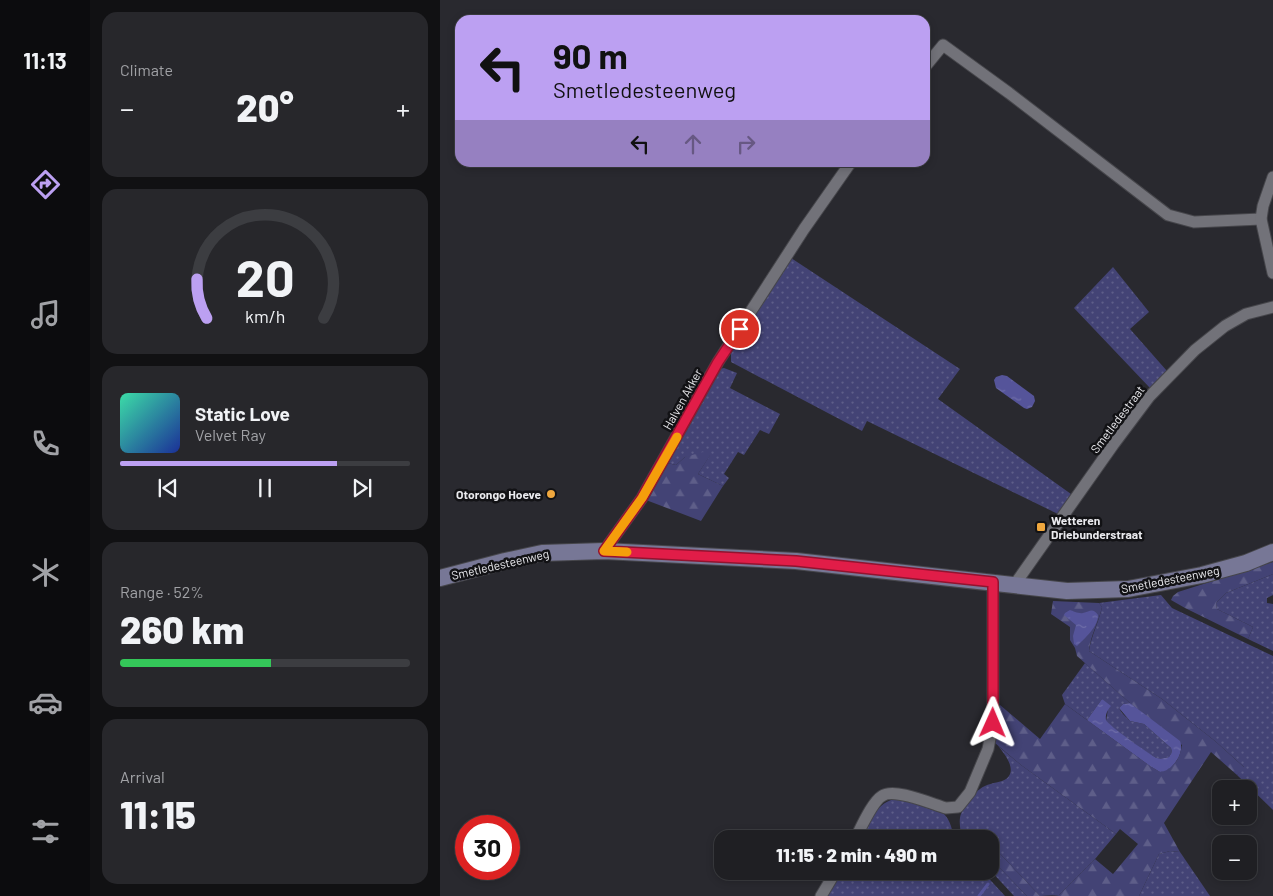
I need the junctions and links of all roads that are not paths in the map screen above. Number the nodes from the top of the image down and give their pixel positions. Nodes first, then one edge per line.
1 (930, 61) edge
2 (847, 167) edge
3 (1273, 177) edge
4 (1261, 219) junction
5 (1273, 273) edge
6 (1273, 306) edge
7 (604, 551) junction
8 (1273, 552) edge
9 (440, 578) edge
10 (993, 582) junction
11 (1015, 584) junction
12 (860, 830) edge
13 (831, 880) edge
14 (821, 896) edge

1 - 4 street
2 - 7 street, Halven Akker
3 - 4 street
4 - 5 street
6 - 11 street, Smetledestraat
7 - 9 street, Smetledesteenweg
7 - 10 street, Smetledesteenweg
8 - 11 street, Smetledesteenweg
10 - 11 street, Smetledesteenweg
10 - 12 street
13 - 14 street

